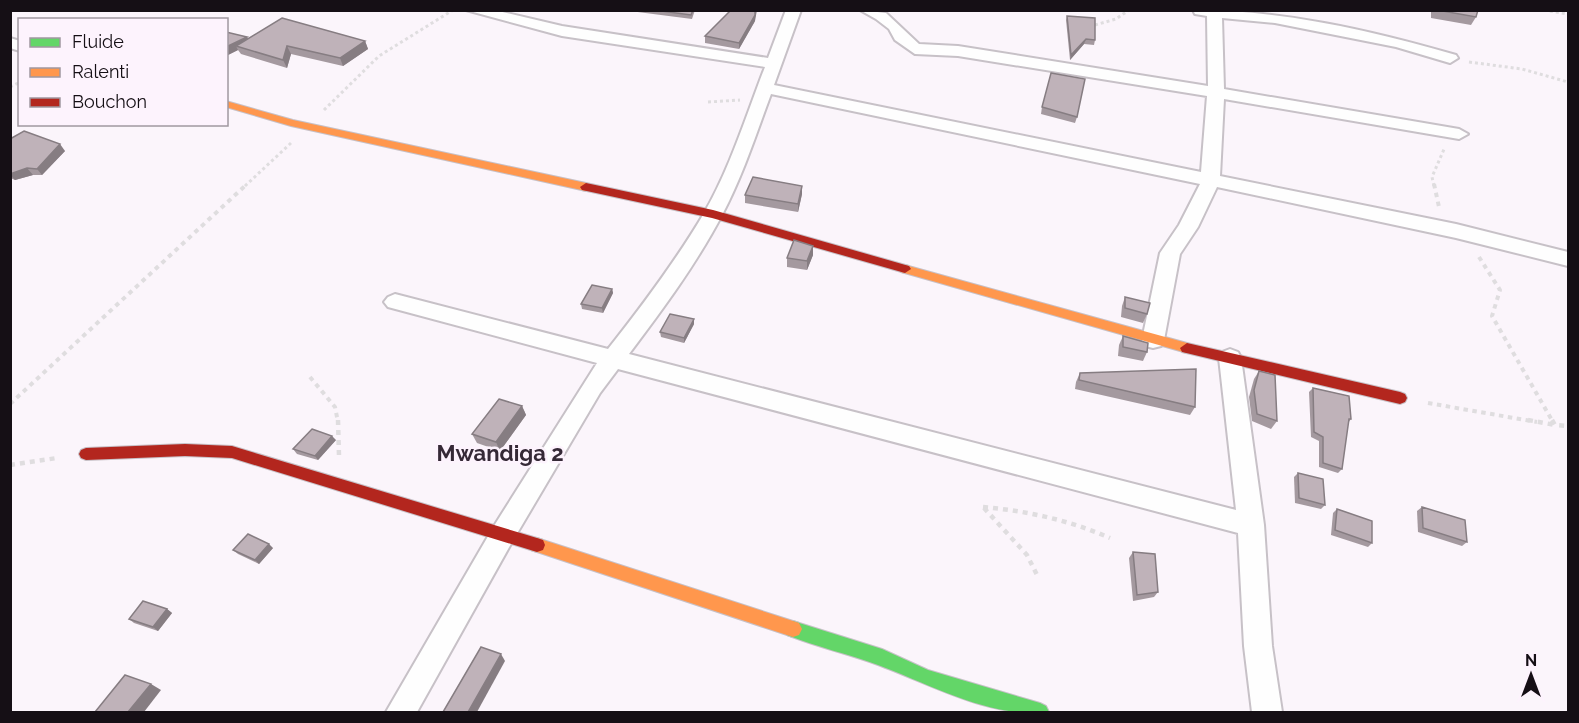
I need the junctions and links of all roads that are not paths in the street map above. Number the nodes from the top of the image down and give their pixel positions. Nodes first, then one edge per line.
1 (473, 10) edge
2 (794, 10) edge
3 (867, 10) edge
4 (1206, 12) edge
5 (1450, 58) road end
6 (775, 64) junction
7 (1215, 93) junction
8 (763, 94) junction
9 (228, 105) edge
10 (1454, 133) road end
11 (1210, 182) junction
12 (713, 214) junction
13 (1569, 259) edge
14 (395, 302) dead end
15 (1154, 340) junction
16 (1230, 358) junction
17 (614, 359) junction
18 (1400, 398) road end
19 (86, 454) road end
20 (1251, 525) junction
21 (503, 534) junction
22 (401, 712) edge
23 (1040, 712) edge
24 (1267, 712) edge

1 - 6 street
2 - 6 street
3 - 7 street
4 - 5 street
4 - 7 street
6 - 8 street
7 - 10 street
7 - 11 street
8 - 11 street
8 - 12 street
9 - 12 street
11 - 13 street
11 - 15 street
12 - 15 street
12 - 17 street
14 - 17 street
15 - 16 street
16 - 18 street
16 - 20 street
17 - 20 street
17 - 21 street
19 - 21 street
20 - 24 street
21 - 22 street
21 - 23 street

